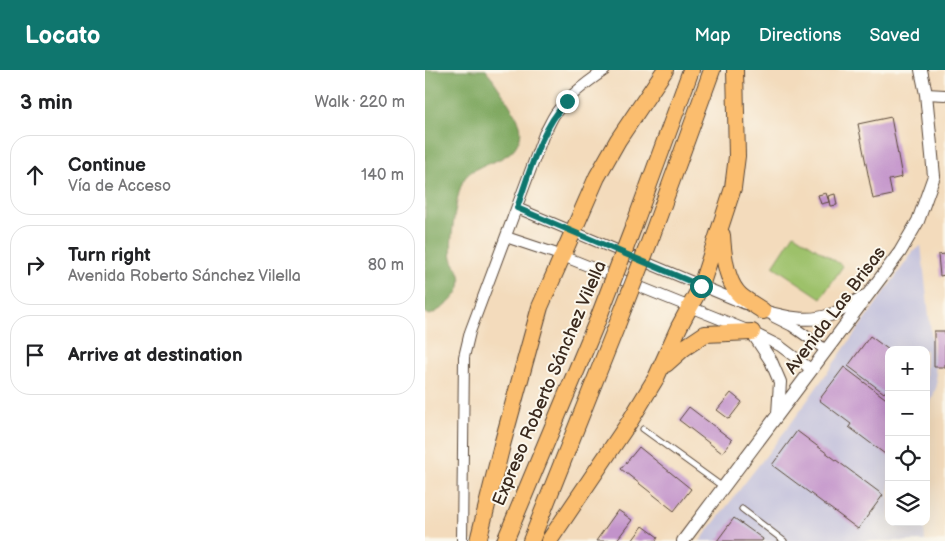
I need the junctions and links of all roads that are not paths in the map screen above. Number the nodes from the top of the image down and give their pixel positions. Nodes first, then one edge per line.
1 (605, 70) edge
2 (665, 70) edge
3 (691, 70) edge
4 (712, 70) edge
5 (735, 70) edge
6 (921, 70) edge
7 (926, 94) junction
8 (945, 95) edge
9 (517, 208) junction
10 (722, 226) junction
11 (573, 231) junction
12 (506, 237) junction
13 (563, 256) junction
14 (701, 286) junction
15 (869, 293) junction
16 (690, 306) junction
17 (763, 312) junction
18 (752, 332) junction
19 (827, 350) junction
20 (660, 368) junction
21 (811, 370) junction
22 (778, 414) junction
23 (643, 429) dead end
24 (723, 487) junction
25 (742, 510) dead end
26 (462, 541) edge
27 (479, 541) edge
28 (505, 541) edge
29 (531, 541) edge
30 (549, 541) edge
31 (683, 541) edge
32 (783, 541) edge

1 - 9 street
2 - 11 highway
3 - 28 highway, Expreso Roberto Sánchez Vilella, bridge
4 - 29 highway, bridge
5 - 10 highway
6 - 7 street, Avenida Las Brisas
7 - 8 street
7 - 15 street, Avenida Las Brisas
9 - 11 street
9 - 12 street
10 - 14 highway
10 - 17 highway
11 - 13 highway
11 - 14 street
12 - 13 street
12 - 26 street
13 - 16 street
13 - 27 highway
14 - 16 highway
14 - 17 street
15 - 17 street
15 - 19 street, Avenida Las Brisas
16 - 18 street
16 - 20 highway
17 - 19 street
18 - 20 highway
18 - 21 street
18 - 22 street
19 - 21 street, Avenida Las Brisas
20 - 30 highway
21 - 22 street, Avenida Las Brisas
22 - 24 street, Avenida Las Brisas
23 - 24 lane
24 - 31 street, Avenida Las Brisas
25 - 32 lane

